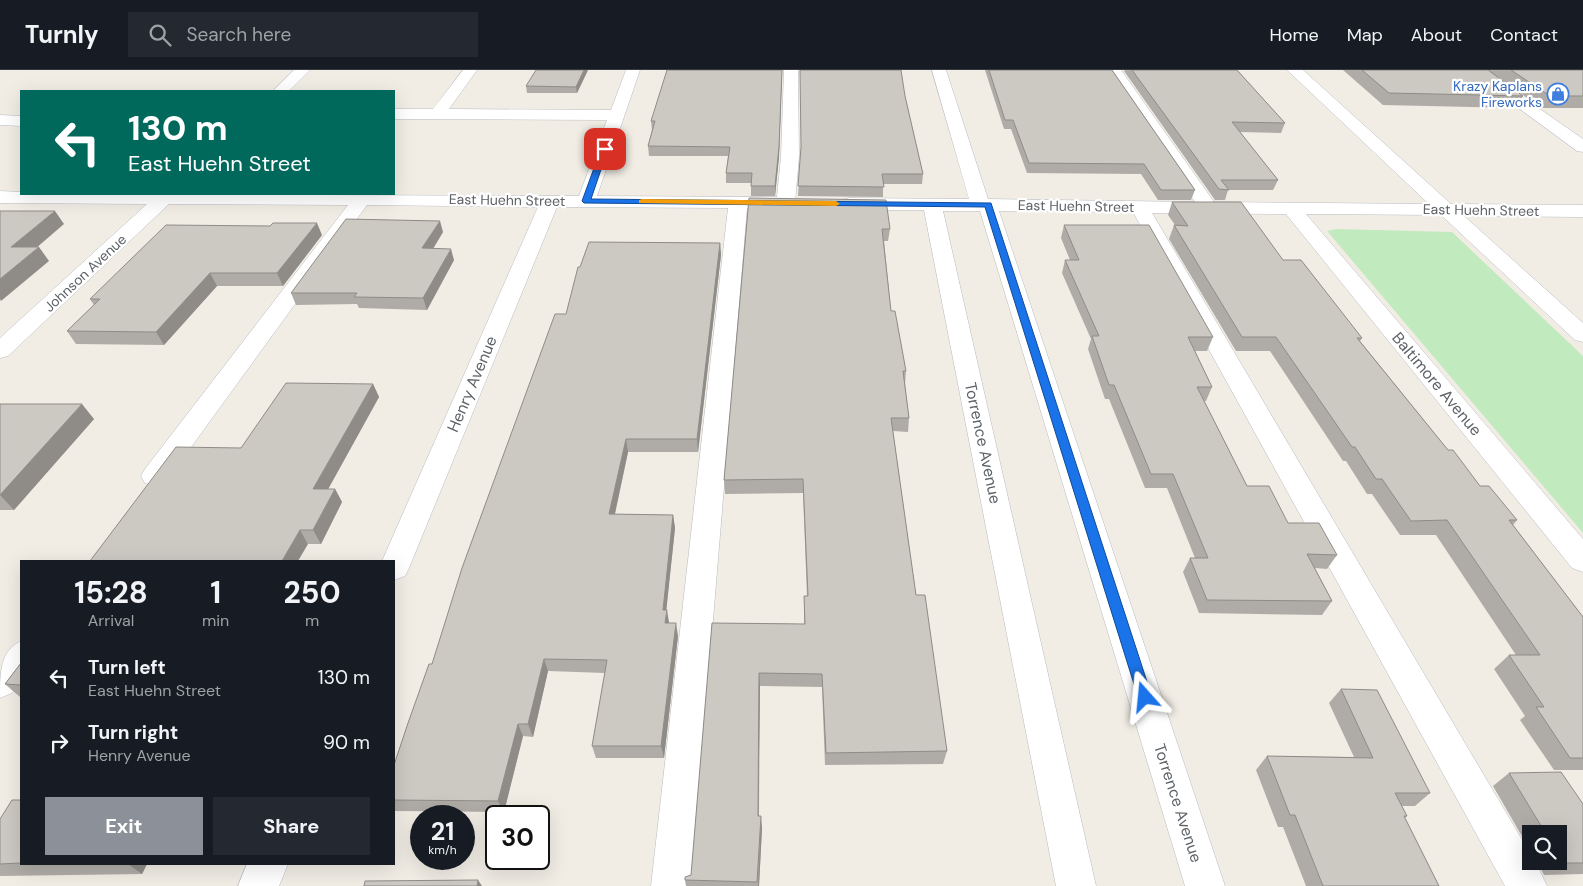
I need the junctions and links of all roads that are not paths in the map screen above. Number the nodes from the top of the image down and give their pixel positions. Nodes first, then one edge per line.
1 (303, 70) edge
2 (470, 70) edge
3 (633, 70) edge
4 (791, 70) edge
5 (939, 70) edge
6 (1114, 70) edge
7 (1294, 70) edge
8 (1474, 70) edge
9 (281, 90) edge
10 (395, 114) edge
11 (438, 114) junction
12 (617, 115) junction
13 (0, 120) edge
14 (20, 121) edge
15 (1583, 147) edge
16 (167, 196) edge
17 (0, 197) edge
18 (362, 199) junction
19 (550, 201) junction
20 (586, 201) junction
21 (738, 203) junction
22 (786, 203) junction
23 (805, 203) edge
24 (834, 204) edge
25 (932, 205) junction
26 (984, 205) junction
27 (1139, 207) junction
28 (1208, 207) junction
29 (1291, 208) junction
30 (1446, 210) junction
31 (1583, 211) edge
32 (1583, 335) edge
33 (0, 351) edge
34 (144, 490) edge
35 (1583, 560) edge
36 (395, 566) edge
37 (20, 656) edge
38 (0, 683) edge
39 (268, 865) edge
40 (258, 886) edge
41 (671, 886) edge
42 (1076, 886) edge
43 (1205, 886) edge
44 (1527, 886) edge

1 - 9 street
2 - 11 street
3 - 12 street
4 - 22 street
5 - 26 street, Torrence Avenue
6 - 28 street
7 - 30 street
8 - 15 street
10 - 11 street
11 - 12 street
12 - 20 street
13 - 14 street
16 - 17 street, East Huehn Street
16 - 18 street, East Huehn Street
16 - 33 street, Johnson Avenue
18 - 19 street, East Huehn Street
18 - 34 street
19 - 20 street, East Huehn Street
19 - 36 street, Henry Avenue
20 - 21 street, East Huehn Street
21 - 22 street, East Huehn Street
21 - 41 street
22 - 23 street, East Huehn Street
24 - 25 street, East Huehn Street
25 - 26 street, East Huehn Street
25 - 42 street, Torrence Avenue
26 - 27 street, East Huehn Street
26 - 43 street, Torrence Avenue
27 - 28 street, East Huehn Street
27 - 44 street
28 - 29 street, East Huehn Street
29 - 30 street, East Huehn Street
29 - 35 street, Baltimore Avenue
30 - 31 street, East Huehn Street
30 - 32 street
37 - 38 street
39 - 40 street

